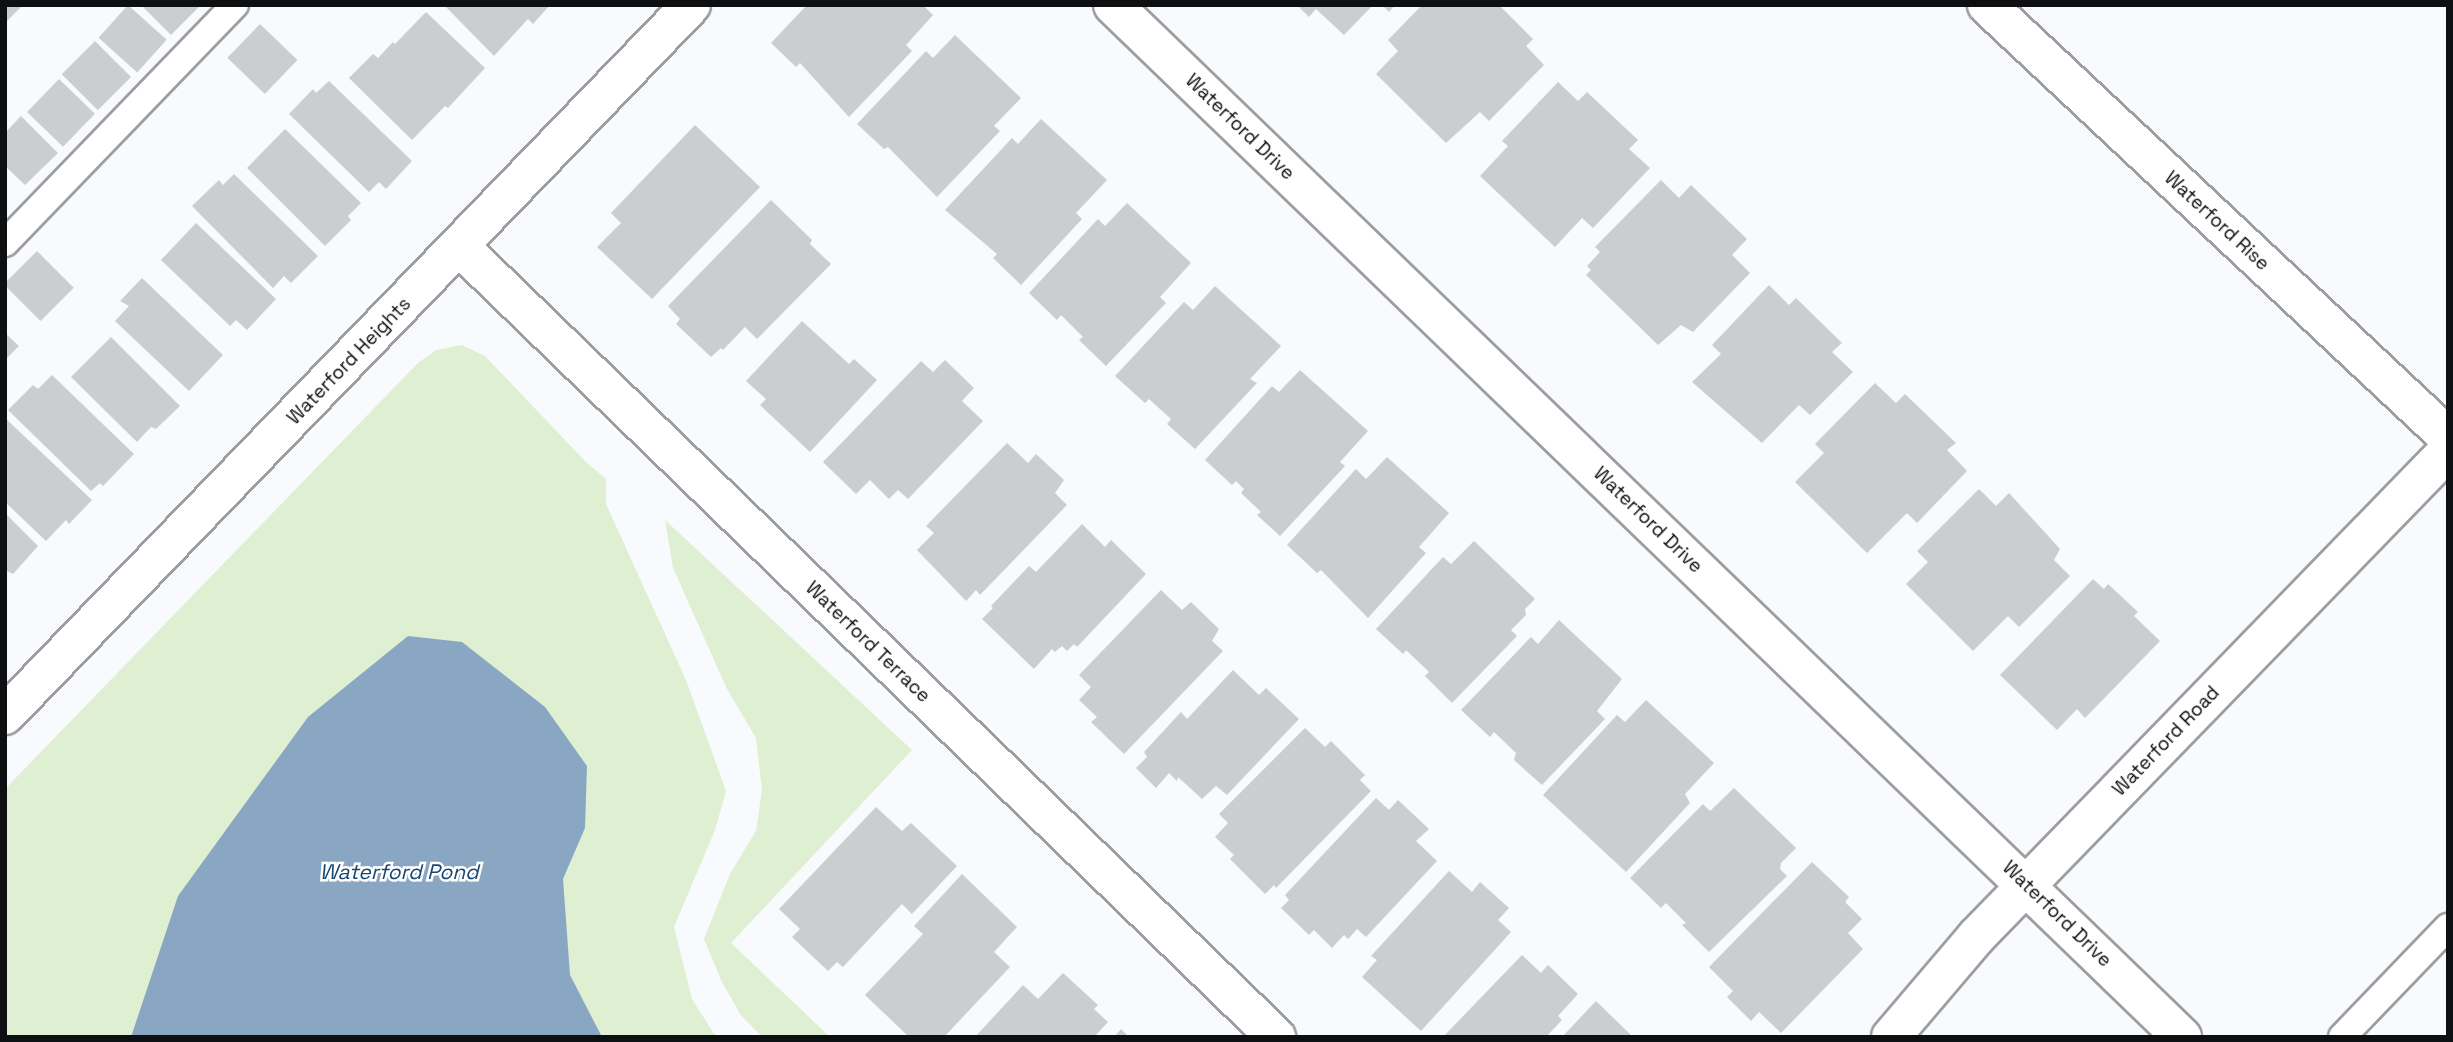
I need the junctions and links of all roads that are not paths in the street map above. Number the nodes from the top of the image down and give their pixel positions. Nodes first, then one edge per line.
1 (235, 5) edge
2 (691, 5) edge
3 (1113, 5) edge
4 (1987, 5) edge
5 (5, 243) edge
6 (460, 247) junction
7 (2448, 437) edge
8 (2448, 451) edge
9 (5, 715) edge
10 (2027, 884) junction
11 (2448, 927) edge
12 (1276, 1037) edge
13 (1891, 1037) edge
14 (2182, 1037) edge
15 (2342, 1037) edge

1 - 5 lane
2 - 6 street, Waterford Heights
3 - 10 street, Waterford Drive
4 - 7 street, Waterford Rise
6 - 9 street, Waterford Heights
6 - 12 street, Waterford Terrace
8 - 10 street, Waterford Road
10 - 13 street, Waterford Road
10 - 14 street, Waterford Drive
11 - 15 lane

